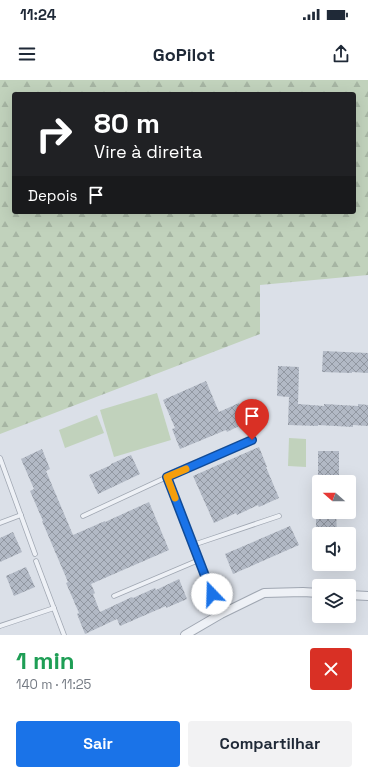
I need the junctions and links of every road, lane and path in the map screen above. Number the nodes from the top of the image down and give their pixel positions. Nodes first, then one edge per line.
1 (252, 440) dead end
2 (0, 458) edge
3 (167, 477) junction
4 (21, 515) junction
5 (83, 516) dead end
6 (279, 516) dead end
7 (0, 523) edge
8 (193, 545) junction
9 (35, 554) dead end
10 (199, 560) junction
11 (36, 561) dead end
12 (312, 593) edge
13 (356, 595) edge
14 (114, 596) dead end
15 (368, 596) edge
16 (54, 608) junction
17 (221, 614) junction
18 (0, 626) edge
19 (64, 635) edge
20 (185, 635) edge

1 - 3 lane
2 - 4 lane
3 - 5 lane
3 - 8 lane
4 - 7 lane
4 - 9 lane
6 - 8 lane
8 - 10 lane
10 - 14 lane
10 - 17 lane
11 - 16 lane
12 - 17 street
13 - 15 street
16 - 18 lane
16 - 19 lane
17 - 20 street

